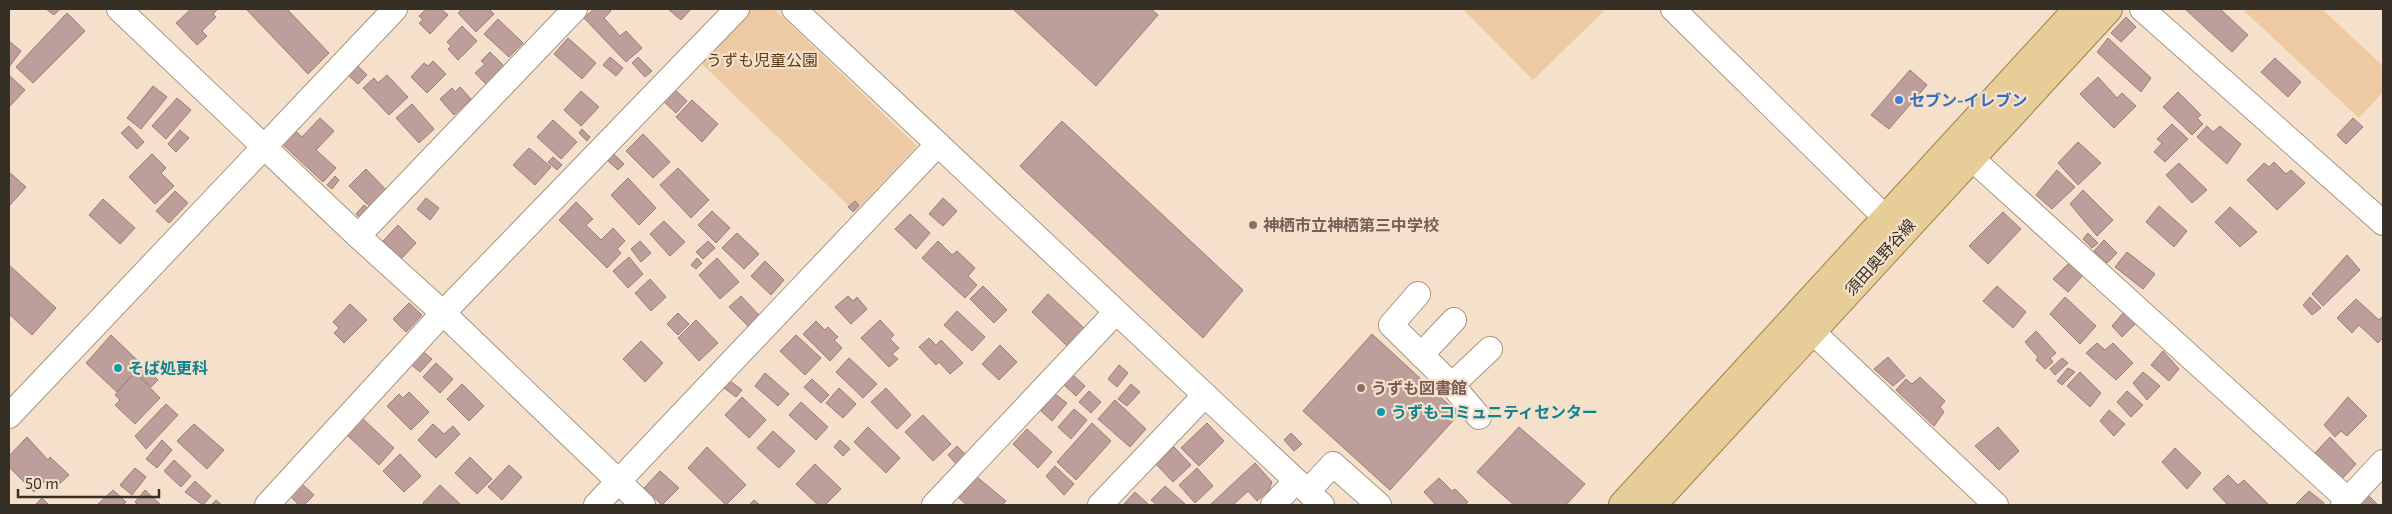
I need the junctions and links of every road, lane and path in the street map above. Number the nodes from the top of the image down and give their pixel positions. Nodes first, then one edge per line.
1 (120, 9) edge
2 (395, 9) edge
3 (576, 9) edge
4 (737, 9) edge
5 (794, 9) edge
6 (1673, 9) edge
7 (2078, 9) edge
8 (2108, 9) edge
9 (2142, 9) edge
10 (938, 144) junction
11 (265, 146) junction
12 (1963, 149) junction
13 (2383, 223) edge
14 (1893, 225) junction
15 (358, 236) junction
16 (1418, 294) dead end
17 (1116, 312) junction
18 (444, 313) junction
19 (1454, 320) dead end
20 (1804, 324) junction
21 (1490, 349) dead end
22 (1421, 355) junction
23 (1452, 385) junction
24 (1206, 395) junction
25 (9, 416) edge
26 (1479, 417) dead end
27 (2383, 462) edge
28 (618, 482) junction
29 (1309, 493) edge
30 (2345, 503) edge
31 (267, 505) edge
32 (596, 505) edge
33 (643, 505) edge
34 (934, 505) edge
35 (1100, 505) edge
36 (1273, 505) edge
37 (1379, 505) edge
38 (1623, 505) edge
39 (1652, 505) edge
40 (1996, 505) edge

1 - 11 street
2 - 11 street
3 - 15 street
4 - 18 street
5 - 10 street
6 - 14 street
7 - 12 main road, 須田奥野谷線
8 - 12 main road, 須田奥野谷線
9 - 13 street
10 - 17 street
10 - 28 street
11 - 15 street
11 - 25 street
12 - 14 main road, 須田奥野谷線
12 - 30 street
14 - 20 main road, 須田奥野谷線
15 - 18 street
16 - 22 street
17 - 24 street
17 - 34 street
18 - 28 street
18 - 31 street
19 - 22 street
20 - 38 main road, 須田奥野谷線
20 - 39 main road, 須田奥野谷線
20 - 40 street
21 - 23 street
22 - 23 street
23 - 26 street
24 - 29 street
24 - 35 street
27 - 30 street
28 - 32 street
28 - 33 street
29 - 36 street
29 - 37 street

